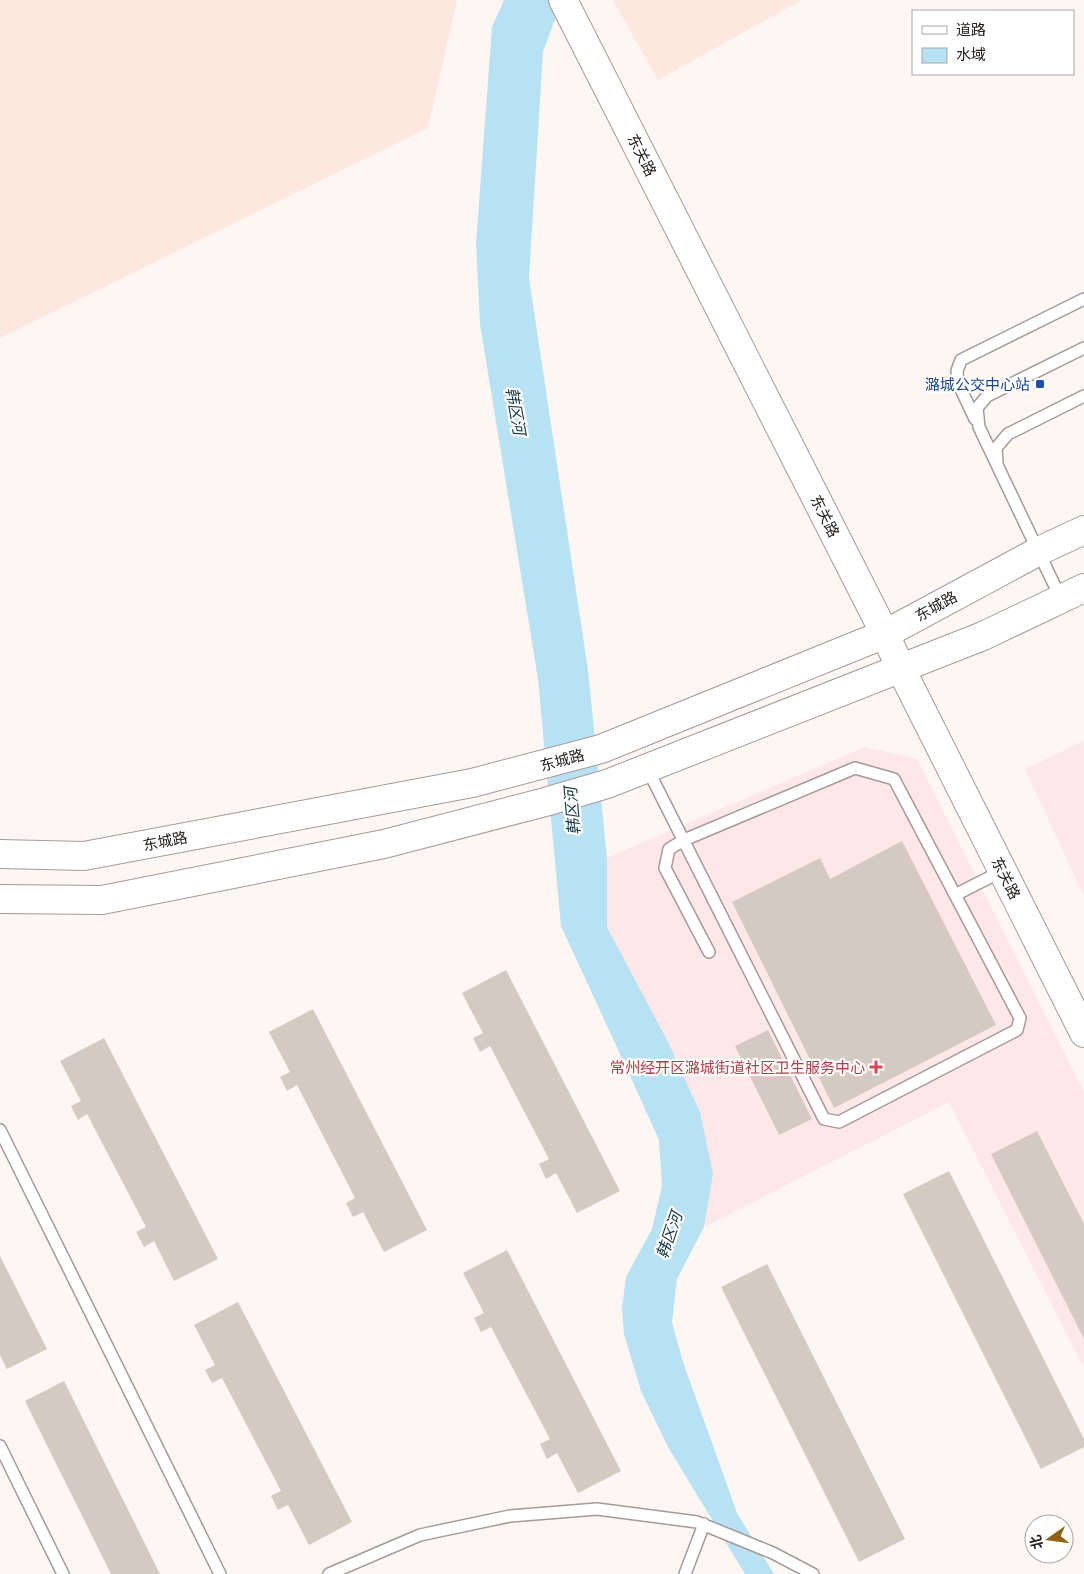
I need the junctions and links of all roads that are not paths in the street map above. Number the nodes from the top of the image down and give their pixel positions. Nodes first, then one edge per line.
1 (563, 0) edge
2 (1084, 299) edge
3 (1084, 348) edge
4 (1084, 396) edge
5 (979, 427) junction
6 (998, 468) junction
7 (1084, 530) edge
8 (1039, 551) junction
9 (1073, 594) edge
10 (885, 634) junction
11 (901, 669) junction
12 (647, 768) junction
13 (684, 840) junction
14 (0, 854) edge
15 (1002, 871) junction
16 (955, 895) junction
17 (0, 898) edge
18 (709, 952) dead end
19 (1084, 1033) edge
20 (0, 1130) edge
21 (0, 1446) edge
22 (707, 1525) junction
23 (333, 1573) edge
24 (63, 1574) edge
25 (220, 1574) edge
26 (685, 1574) edge
27 (813, 1574) edge

1 - 10 main road, 东关路
2 - 5 lane
3 - 5 lane
4 - 6 lane
5 - 6 lane
6 - 8 lane
7 - 8 main road, 东城路
8 - 9 lane
8 - 10 main road, 东城路
9 - 11 main road
10 - 11 main road, 东关路
10 - 14 main road, 东城路
11 - 12 main road
11 - 15 main road, 东关路
12 - 13 lane
12 - 17 main road
13 - 16 lane
13 - 16 lane
13 - 18 lane
15 - 16 lane
15 - 19 main road, 东关路
20 - 25 lane
21 - 24 lane
22 - 23 lane
22 - 26 lane
22 - 27 lane

